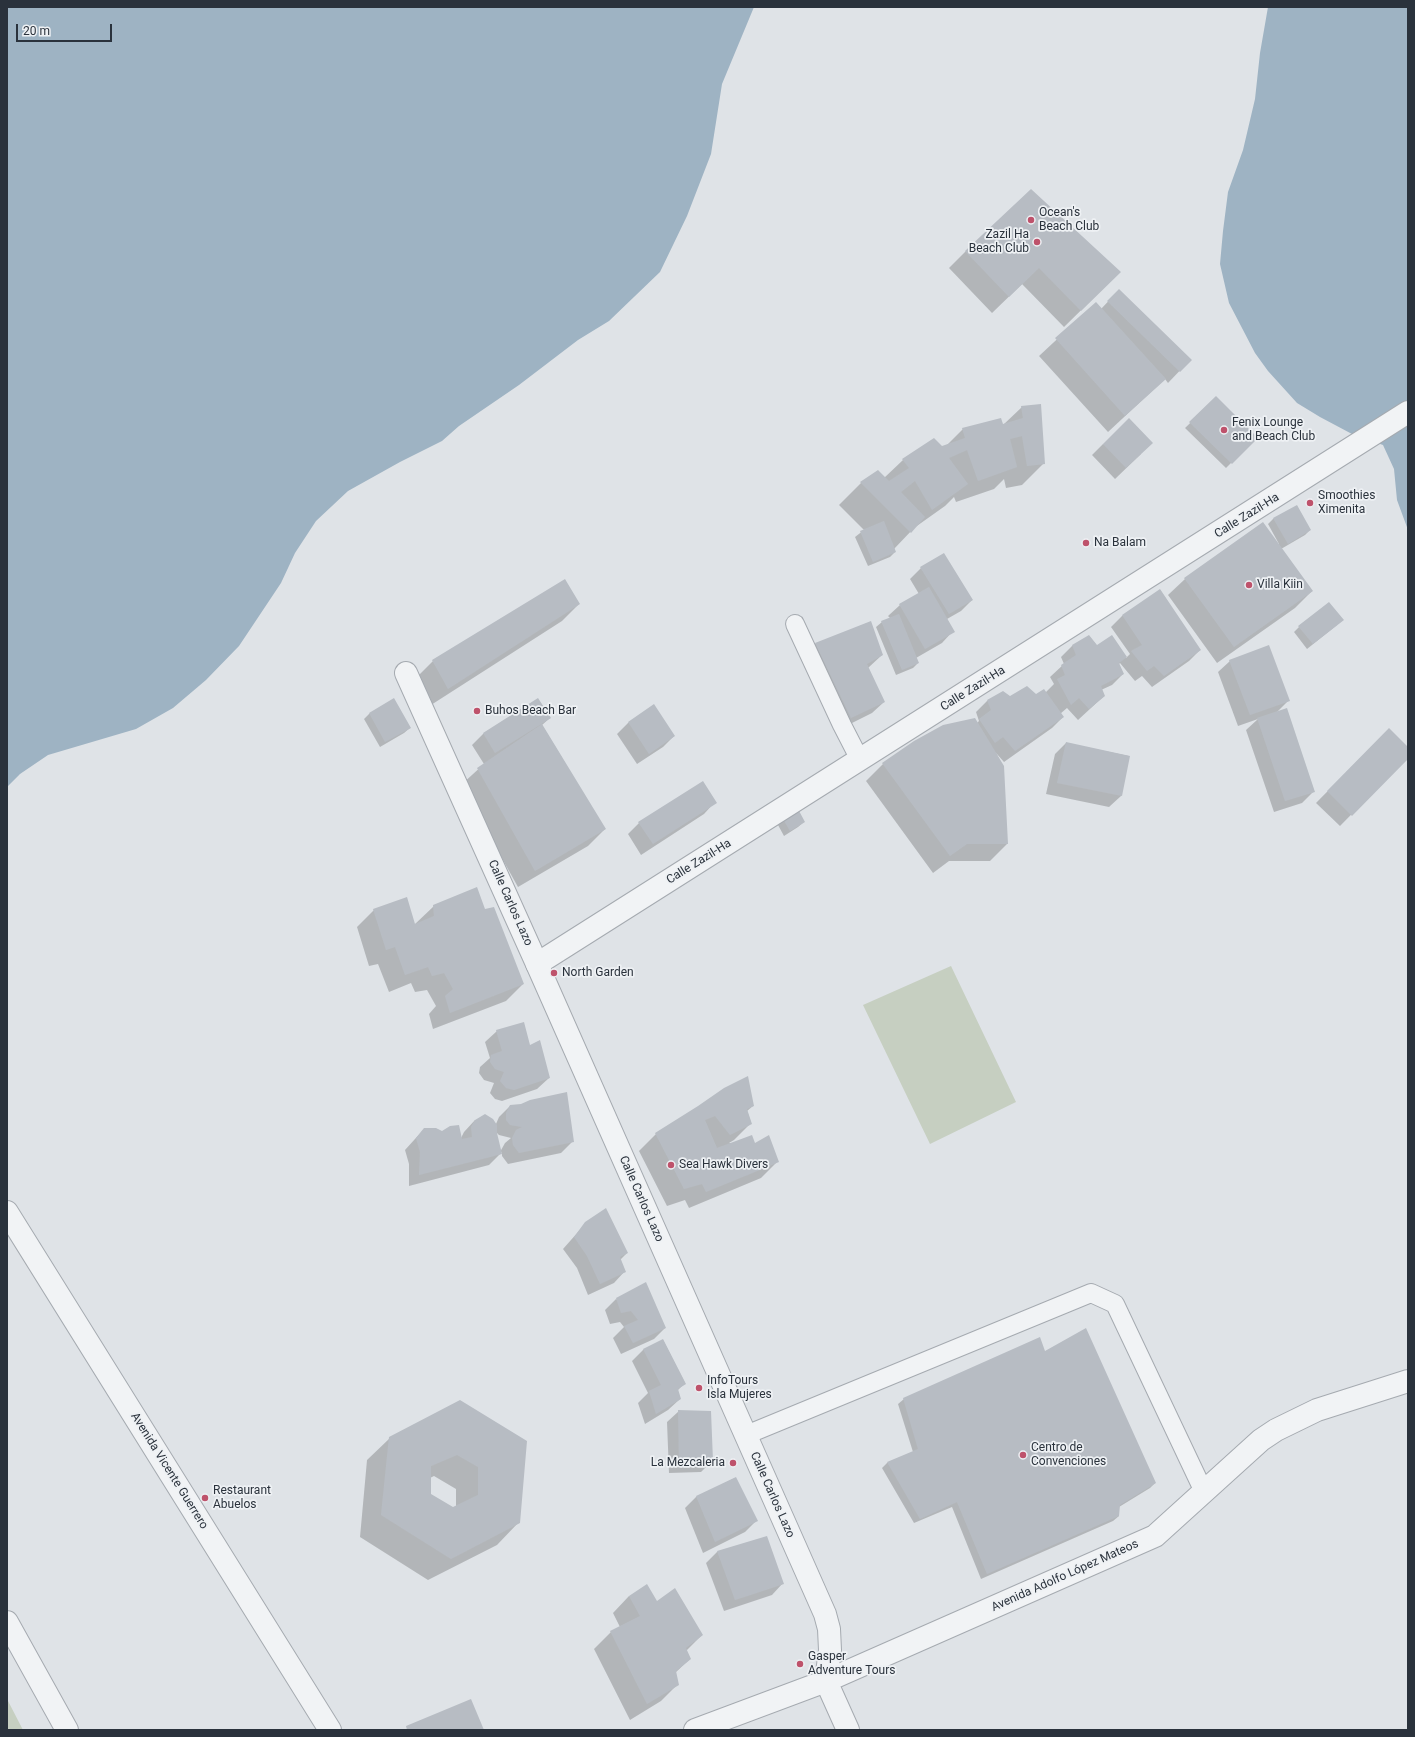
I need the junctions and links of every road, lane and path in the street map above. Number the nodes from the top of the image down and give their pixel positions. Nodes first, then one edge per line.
1 (1408, 412) edge
2 (795, 624) dead end
3 (406, 673) dead end
4 (860, 760) junction
5 (537, 964) junction
6 (7, 1212) edge
7 (1408, 1381) edge
8 (746, 1435) junction
9 (1204, 1492) junction
10 (7, 1622) edge
11 (826, 1681) junction
12 (67, 1730) edge
13 (330, 1730) edge
14 (695, 1730) edge
15 (848, 1730) edge

1 - 4 street, Calle Zazil-Ha
2 - 4 lane
3 - 5 street, Calle Carlos Lazo
4 - 5 street, Calle Zazil-Ha
5 - 8 street, Calle Carlos Lazo
6 - 13 street, Avenida Vicente Guerrero
7 - 9 street, Avenida Adolfo López Mateos
8 - 9 lane
8 - 11 street, Calle Carlos Lazo
9 - 11 street, Avenida Adolfo López Mateos
10 - 12 street
11 - 14 street, Avenida Adolfo López Mateos
11 - 15 street

